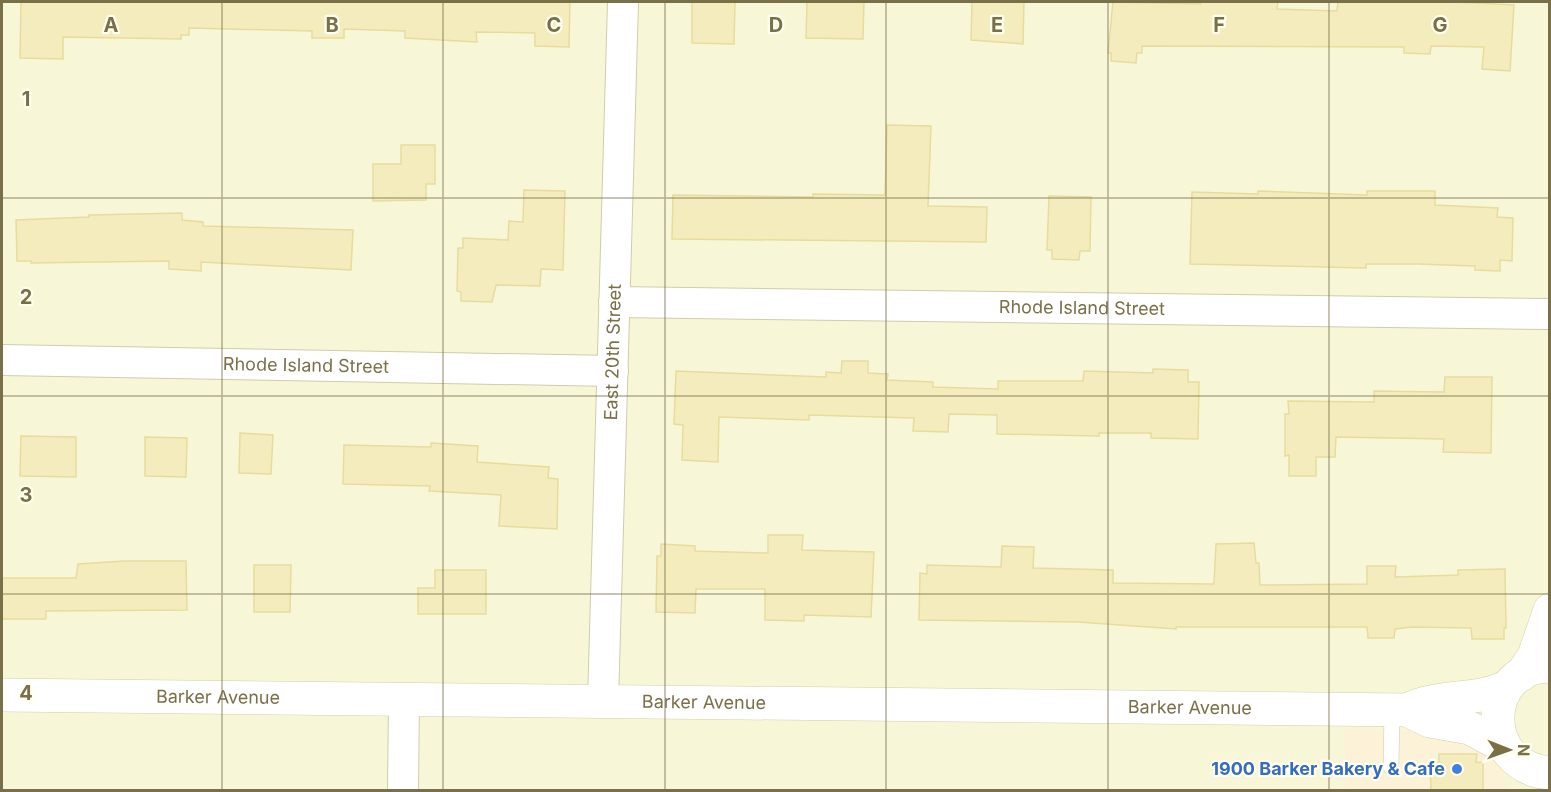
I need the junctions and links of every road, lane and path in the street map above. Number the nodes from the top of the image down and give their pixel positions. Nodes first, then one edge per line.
1 (623, 2) edge
2 (614, 302) junction
3 (1550, 314) edge
4 (2, 360) edge
5 (613, 371) junction
6 (1550, 610) edge
7 (1526, 676) edge
8 (2, 696) edge
9 (404, 700) junction
10 (603, 702) junction
11 (1399, 710) junction
12 (1508, 752) junction
13 (1391, 767) dead end
14 (1550, 773) edge
15 (403, 790) edge
16 (1519, 790) edge

1 - 2 street, East 20th Street
2 - 3 street, Rhode Island Street
2 - 5 street, East 20th Street
4 - 5 street, Rhode Island Street
5 - 10 street, East 20th Street
6 - 7 street
7 - 11 street, Barker Avenue
7 - 12 street
8 - 9 street, Barker Avenue
9 - 10 street, Barker Avenue
9 - 15 street
10 - 11 street, Barker Avenue
11 - 12 street, Barker Avenue
11 - 13 lane
12 - 14 street, Barker Avenue
12 - 16 street

